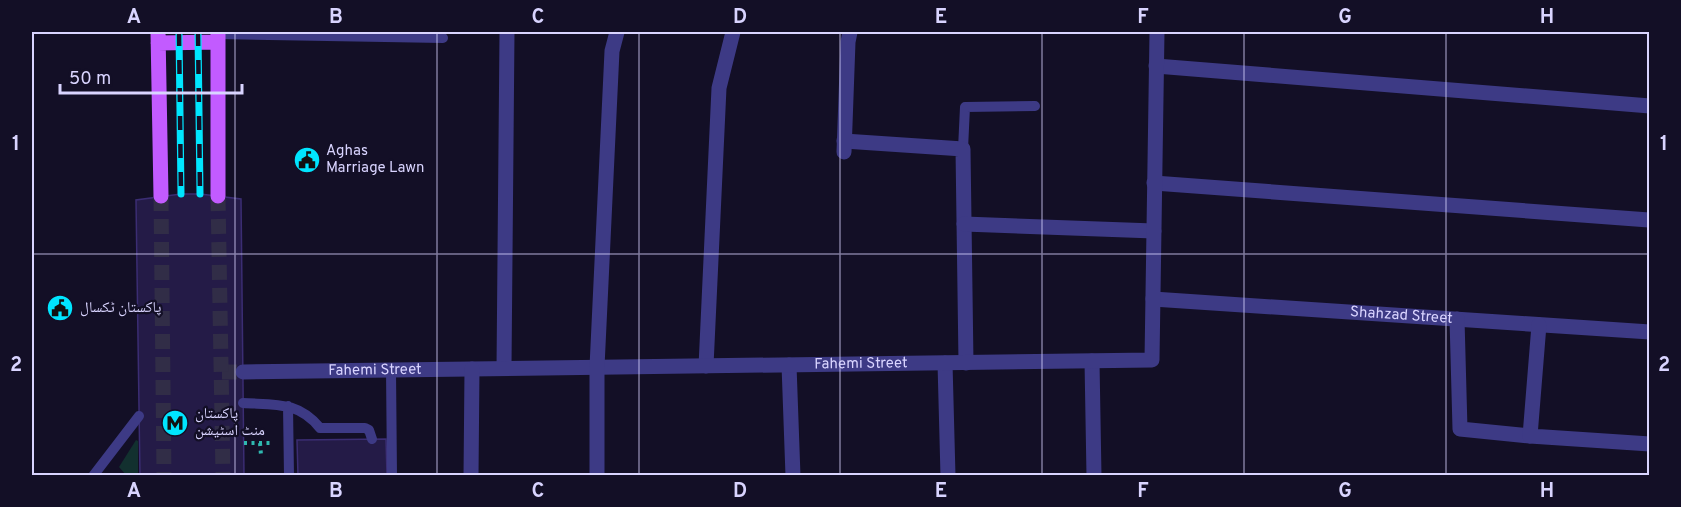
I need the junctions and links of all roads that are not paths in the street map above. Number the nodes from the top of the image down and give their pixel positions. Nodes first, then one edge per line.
1 (507, 32) edge
2 (617, 32) edge
3 (733, 32) edge
4 (850, 32) edge
5 (1157, 32) edge
6 (218, 36) edge
7 (158, 37) edge
8 (443, 38) dead end
9 (1156, 66) junction
10 (1649, 101) edge
11 (1035, 106) dead end
12 (963, 149) junction
13 (1154, 183) junction
14 (161, 196) tunnel mouth
15 (218, 196) tunnel mouth
16 (1649, 220) edge
17 (964, 224) junction
18 (1154, 231) junction
19 (1153, 299) junction
20 (1457, 319) junction
21 (1539, 325) junction
22 (1650, 332) edge
23 (1092, 361) junction
24 (945, 363) junction
25 (966, 363) junction
26 (789, 365) junction
27 (706, 366) junction
28 (597, 367) junction
29 (504, 368) junction
30 (472, 369) junction
31 (392, 370) junction
32 (243, 372) tunnel mouth
33 (243, 404) dead end
34 (288, 406) junction
35 (139, 416) dead end
36 (1530, 436) junction
37 (372, 439) dead end
38 (1650, 444) edge
39 (93, 476) edge
40 (289, 476) edge
41 (392, 476) edge
42 (471, 476) edge
43 (597, 476) edge
44 (793, 476) edge
45 (948, 476) edge
46 (1094, 476) edge

1 - 29 street
2 - 28 street
3 - 27 street
4 - 12 street
5 - 9 street, Fahemi Street
6 - 7 main road
6 - 8 lane
6 - 15 main road
7 - 14 main road
9 - 10 street
9 - 13 street, Fahemi Street
11 - 12 lane
12 - 17 street
13 - 16 street
13 - 18 street, Fahemi Street
17 - 18 street
17 - 25 street
18 - 19 street, Fahemi Street
19 - 20 street, Shahzad Street
19 - 23 street, Fahemi Street
20 - 21 street, Shahzad Street
20 - 36 street
21 - 22 street, Shahzad Street
21 - 36 street
23 - 25 street, Fahemi Street
23 - 46 street
24 - 25 street, Fahemi Street
24 - 26 street, Fahemi Street
24 - 45 street
26 - 27 street, Fahemi Street
26 - 44 street
27 - 28 street, Fahemi Street
28 - 29 street, Fahemi Street
28 - 43 street
29 - 30 street, Fahemi Street
30 - 31 street, Fahemi Street
30 - 42 street
31 - 32 street, Fahemi Street
31 - 41 lane
33 - 34 lane
34 - 37 lane
34 - 40 lane
35 - 39 lane
36 - 38 street

